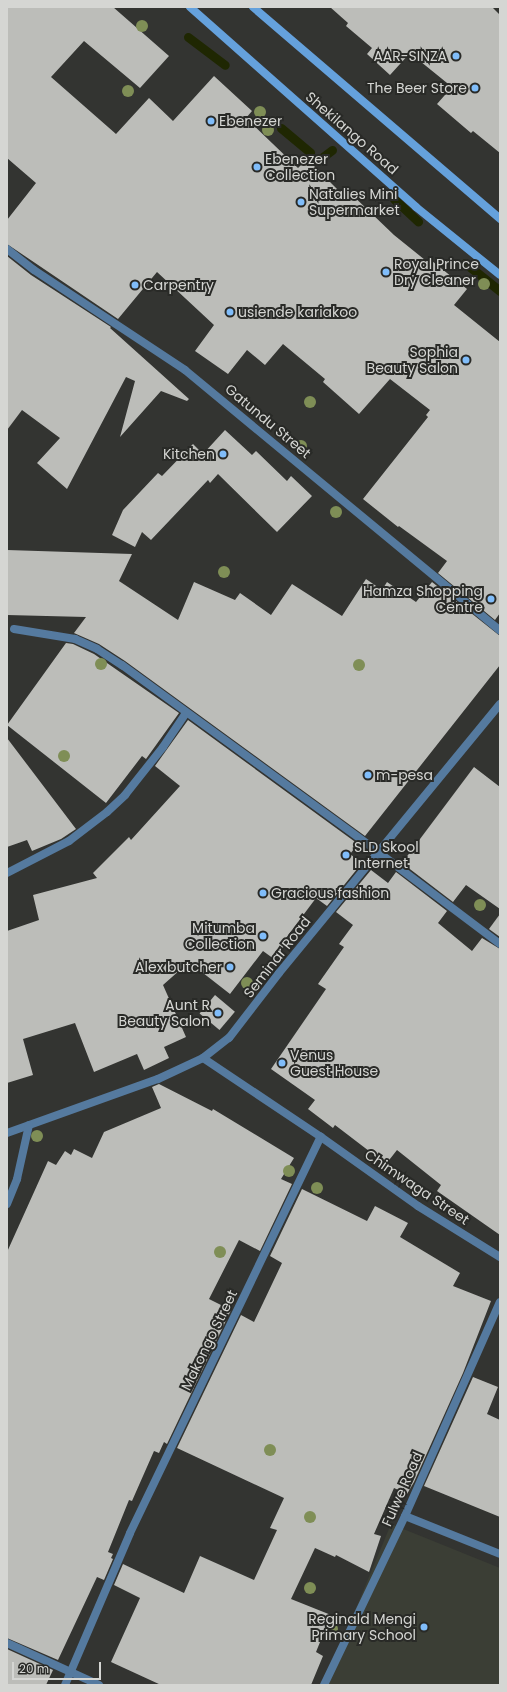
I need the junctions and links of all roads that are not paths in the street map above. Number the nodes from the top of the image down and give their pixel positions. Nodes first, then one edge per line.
1 (190, 7) edge
2 (253, 7) edge
3 (500, 219) edge
4 (7, 249) edge
5 (500, 275) edge
6 (14, 629) dead end
7 (500, 631) edge
8 (500, 704) edge
9 (186, 713) junction
10 (378, 852) junction
11 (7, 873) edge
12 (500, 944) edge
13 (203, 1058) junction
14 (29, 1126) junction
15 (7, 1133) edge
16 (321, 1137) junction
17 (7, 1204) edge
18 (500, 1257) edge
19 (500, 1302) edge
20 (405, 1516) junction
21 (500, 1554) edge
22 (7, 1643) edge
23 (71, 1673) junction
24 (65, 1685) edge
25 (99, 1685) edge
26 (324, 1685) edge

1 - 5 main road, Shekilango Road
2 - 3 main road
4 - 7 street, Gatundu Street
6 - 9 street
8 - 10 street, Seminar Road
9 - 10 street
9 - 11 street
10 - 12 street
10 - 13 street, Seminar Road
13 - 14 street, Seminar Road
13 - 16 street
14 - 15 street, Seminar Road
14 - 17 street
16 - 18 street, Chimwaga Street
16 - 23 street, Makongo Street
19 - 20 street, Fulwe Road
20 - 21 street
20 - 26 street, Fulwe Road
22 - 23 street
23 - 24 street, Makongo Street
23 - 25 street

